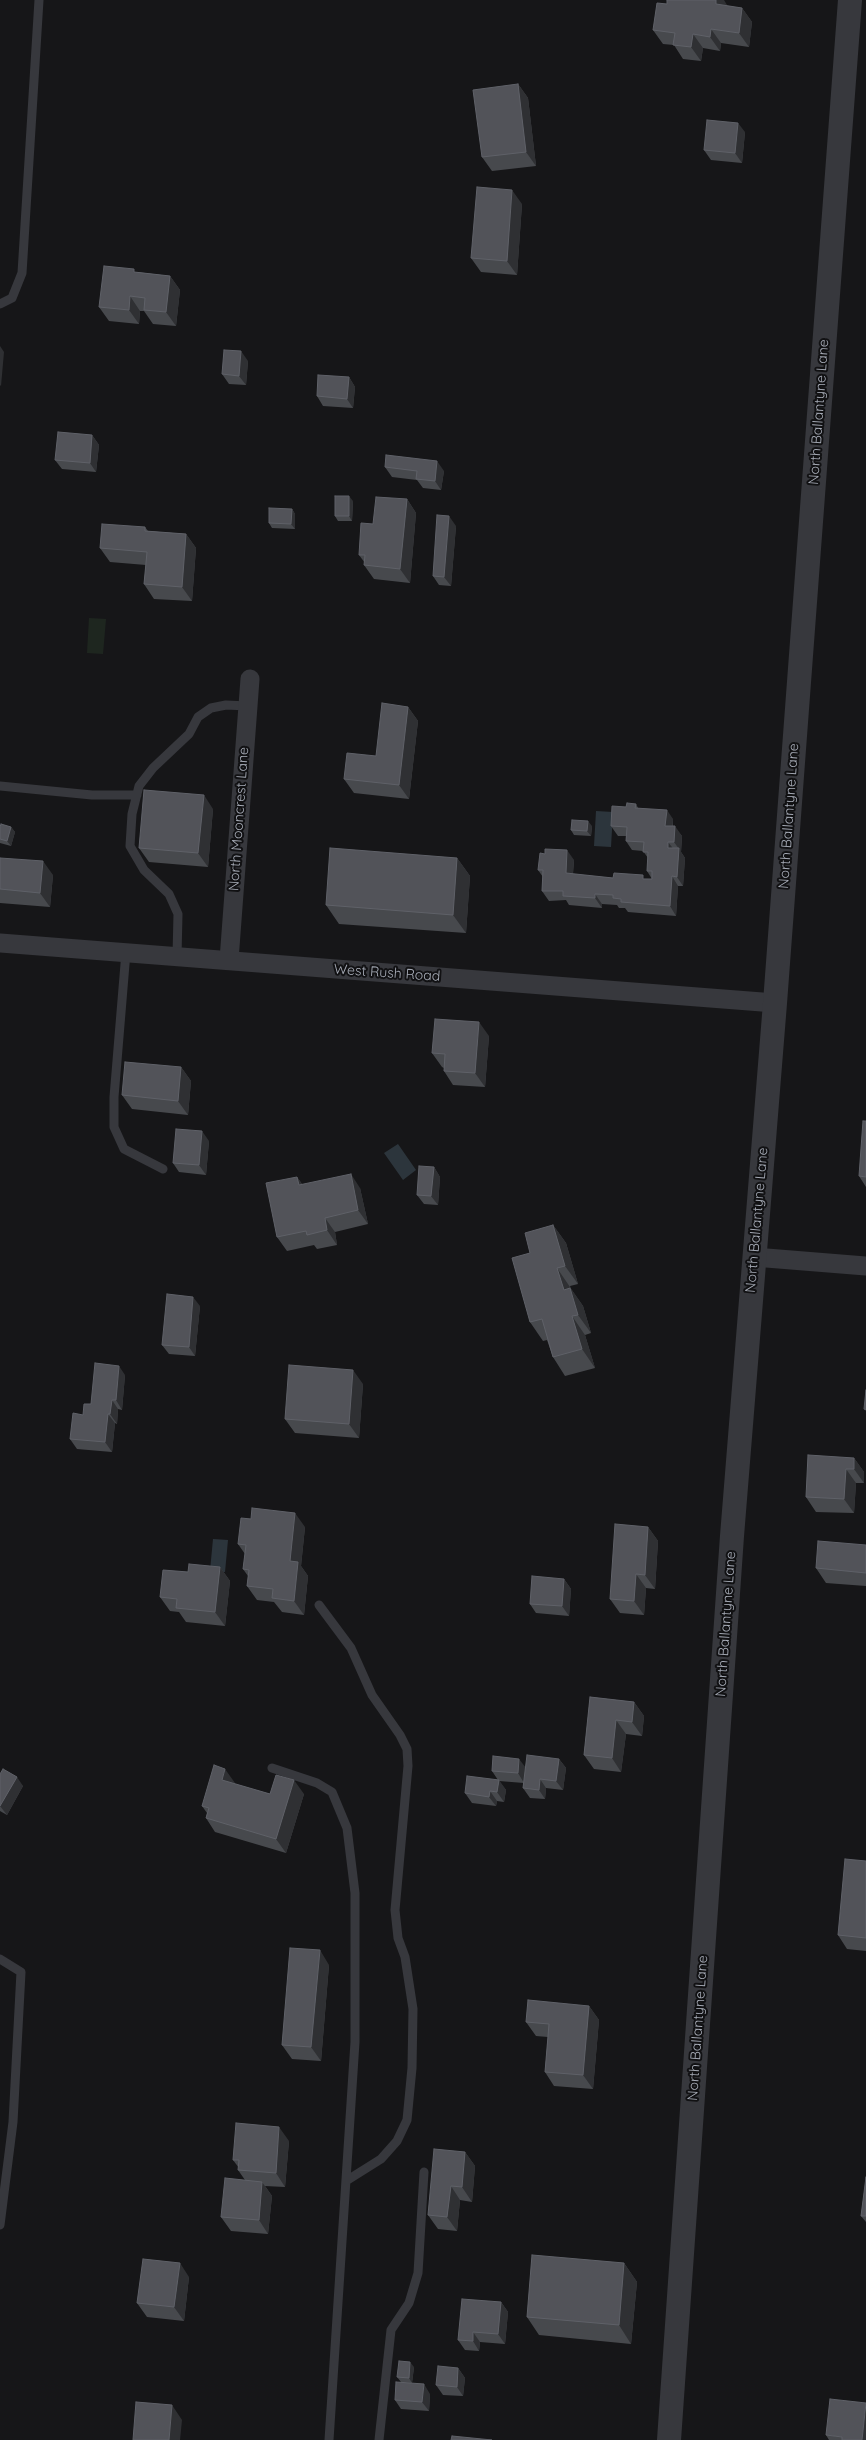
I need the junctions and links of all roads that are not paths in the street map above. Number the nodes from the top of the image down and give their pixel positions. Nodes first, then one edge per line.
1 (39, 0) edge
2 (850, 0) edge
3 (0, 304) edge
4 (250, 678) dead end
5 (248, 706) junction
6 (0, 786) edge
7 (137, 795) junction
8 (0, 943) edge
9 (126, 952) junction
10 (177, 956) junction
11 (229, 960) junction
12 (775, 1003) junction
13 (162, 1168) dead end
14 (754, 1258) junction
15 (866, 1266) edge
16 (319, 1604) dead end
17 (272, 1768) dead end
18 (0, 1959) edge
19 (4, 2169) edge
20 (424, 2172) dead end
21 (346, 2181) junction
22 (0, 2225) edge
23 (329, 2440) edge
24 (380, 2440) edge
25 (669, 2440) edge

1 - 3 lane
2 - 12 street, North Ballantyne Lane
4 - 5 street, North Mooncrest Lane
5 - 7 lane
5 - 11 street, North Mooncrest Lane
6 - 7 lane
7 - 10 lane
8 - 9 street, West Rush Road
9 - 10 street, West Rush Road
9 - 13 lane
10 - 11 street, West Rush Road
11 - 12 street, West Rush Road
12 - 14 street, North Ballantyne Lane
14 - 15 street
14 - 25 street, North Ballantyne Lane
16 - 21 lane
17 - 21 lane
18 - 19 lane
19 - 22 lane
20 - 24 lane
21 - 23 lane

